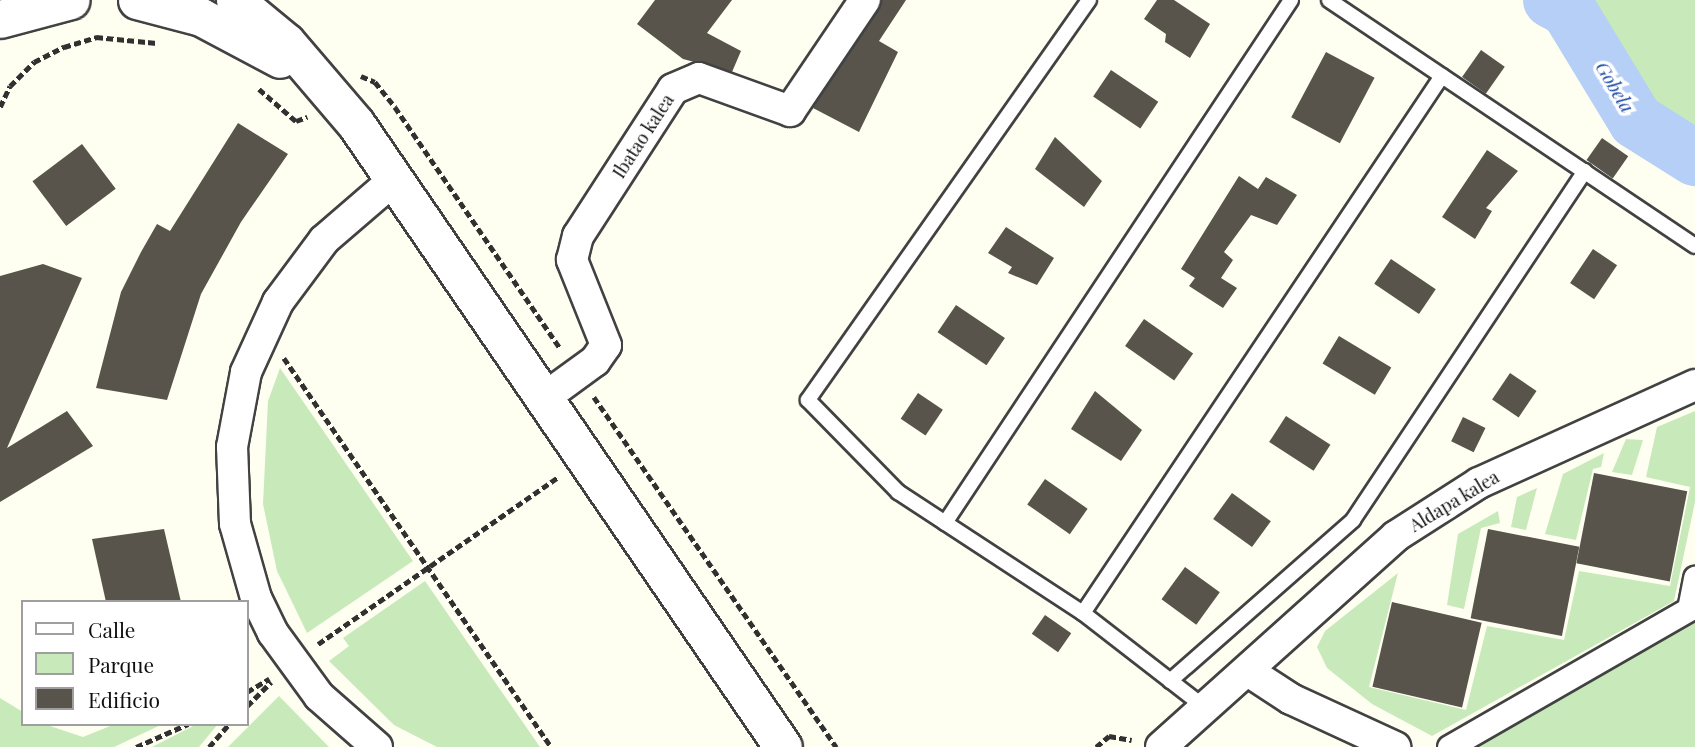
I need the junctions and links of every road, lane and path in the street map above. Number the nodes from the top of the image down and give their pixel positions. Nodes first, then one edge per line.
1 (6, 0) edge
2 (71, 0) edge
3 (137, 0) edge
4 (235, 0) edge
5 (865, 0) edge
6 (1088, 0) edge
7 (1291, 0) edge
8 (1329, 0) edge
9 (0, 9) edge
10 (0, 19) edge
11 (166, 45) dead end
12 (1442, 76) junction
13 (253, 84) dead end
14 (331, 98) junction
15 (0, 107) edge
16 (1585, 171) junction
17 (394, 179) junction
18 (1695, 246) edge
19 (264, 328) junction
20 (1695, 385) edge
21 (544, 398) junction
22 (586, 458) junction
23 (945, 523) junction
24 (426, 567) junction
25 (1695, 578) edge
26 (1692, 609) edge
27 (1083, 613) junction
28 (315, 647) dead end
29 (1248, 671) junction
30 (1170, 681) junction
31 (248, 691) edge
32 (248, 705) edge
33 (1204, 707) junction
34 (183, 726) edge
35 (227, 726) edge
36 (1109, 736) dead end
37 (770, 743) edge
38 (136, 747) edge
39 (209, 747) edge
40 (377, 747) edge
41 (551, 747) edge
42 (1096, 747) edge
43 (1161, 747) edge
44 (1395, 747) edge
45 (1449, 747) edge

1 - 9 street
2 - 10 street
3 - 14 street
4 - 14 street
5 - 21 street, Ibatao kalea
6 - 23 lane
7 - 23 lane
8 - 12 lane
11 - 15 path
12 - 16 lane
12 - 27 lane
13 - 14 path
14 - 17 street
16 - 18 lane
16 - 30 lane
17 - 19 street
17 - 21 street
19 - 24 path
19 - 40 street
20 - 29 street, Aldapa kalea
21 - 22 street
22 - 24 path
22 - 37 street
23 - 27 lane
24 - 28 path
24 - 41 path
25 - 26 street
26 - 45 street
27 - 30 lane
29 - 33 street, Aldapa kalea
29 - 44 street
30 - 33 lane
31 - 32 path
33 - 43 street, Aldapa kalea
34 - 38 path
35 - 39 path
36 - 42 path

